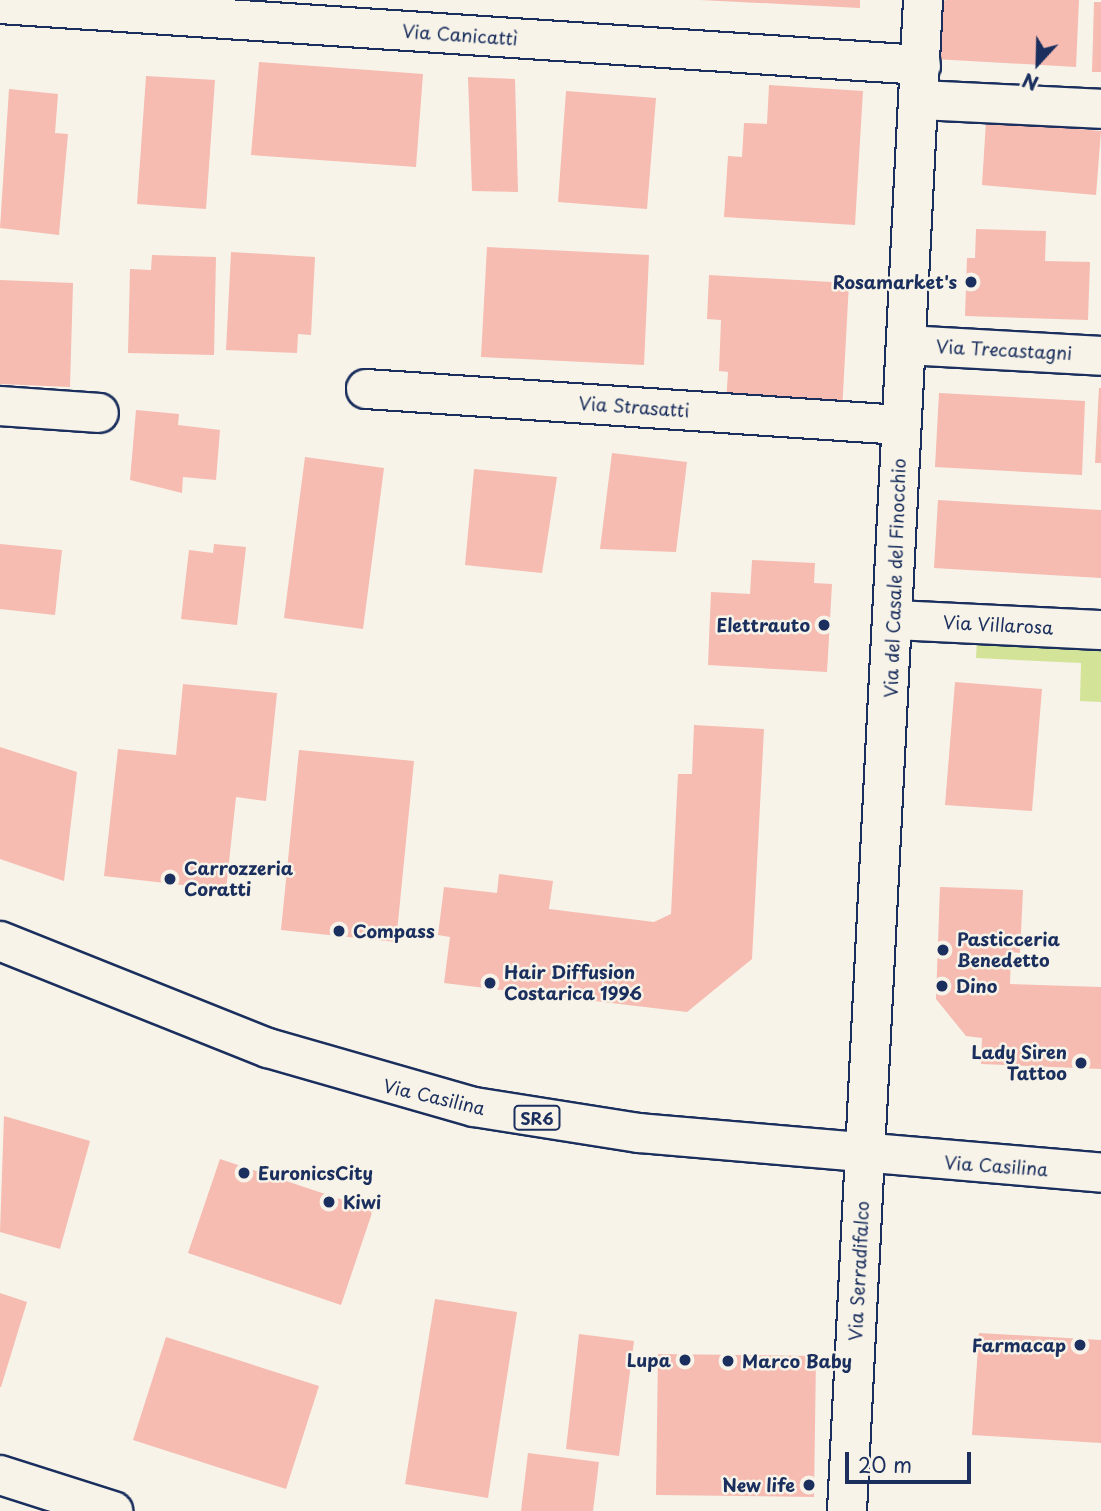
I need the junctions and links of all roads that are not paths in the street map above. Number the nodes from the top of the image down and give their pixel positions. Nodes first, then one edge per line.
1 (923, 0) edge
2 (0, 4) edge
3 (920, 83) junction
4 (1101, 109) edge
5 (907, 345) junction
6 (1101, 356) edge
7 (366, 389) dead end
8 (0, 406) edge
9 (99, 413) dead end
10 (901, 425) junction
11 (894, 620) junction
12 (1101, 630) edge
13 (0, 941) edge
14 (865, 1157) junction
15 (1101, 1173) edge
16 (0, 1475) edge
17 (113, 1511) edge
18 (847, 1511) edge

1 - 3 street, Via del Casale del Finocchio
2 - 3 street, Via Canicattì
3 - 4 street, Via Canicattì
3 - 5 street, Via del Casale del Finocchio
5 - 6 street, Via Trecastagni
5 - 10 street, Via del Casale del Finocchio
7 - 10 street, Via Strasatti
8 - 9 street
10 - 11 street, Via del Casale del Finocchio
11 - 12 street, Via Villarosa
11 - 14 street, Via del Casale del Finocchio
13 - 14 street, Via Casilina / SR6
14 - 15 street, Via Casilina / SR6
14 - 18 street, Via Serradifalco
16 - 17 street

